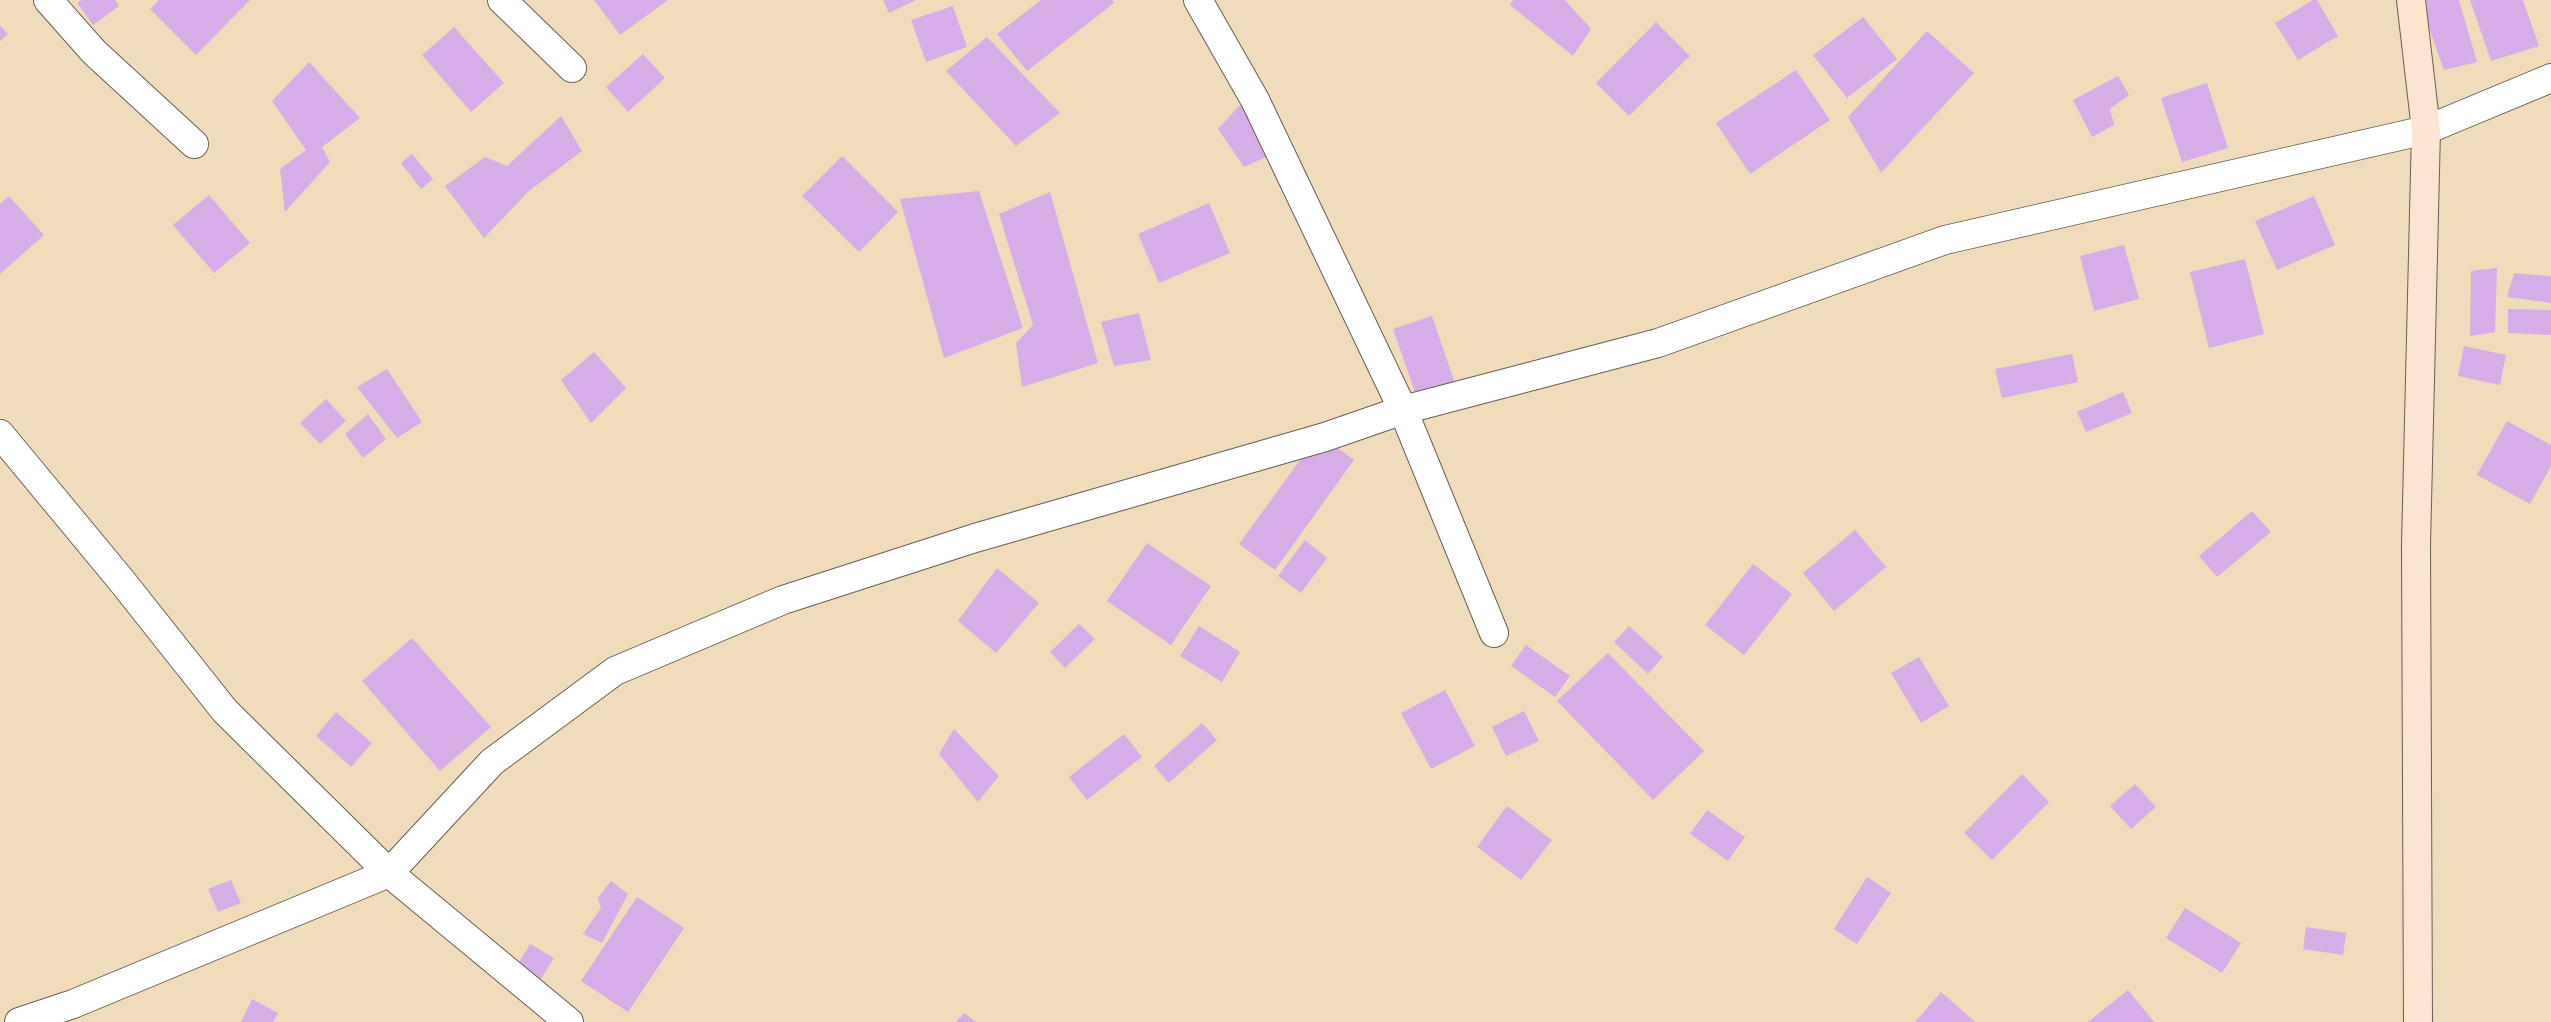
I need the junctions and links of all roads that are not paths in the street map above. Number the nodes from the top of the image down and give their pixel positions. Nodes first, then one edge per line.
1 (48, 0) edge
2 (502, 0) edge
3 (1198, 0) edge
4 (2412, 0) edge
5 (572, 68) dead end
6 (2551, 78) edge
7 (2426, 130) junction
8 (194, 144) dead end
9 (1403, 410) junction
10 (0, 434) edge
11 (1494, 633) dead end
12 (389, 874) junction
13 (19, 1022) edge
14 (569, 1022) edge
15 (2418, 1022) edge

1 - 8 street
2 - 5 street
3 - 9 street
4 - 7 main road
6 - 7 street
7 - 9 street
7 - 15 main road
9 - 11 street
9 - 12 street
10 - 12 street
12 - 13 street
12 - 14 street

